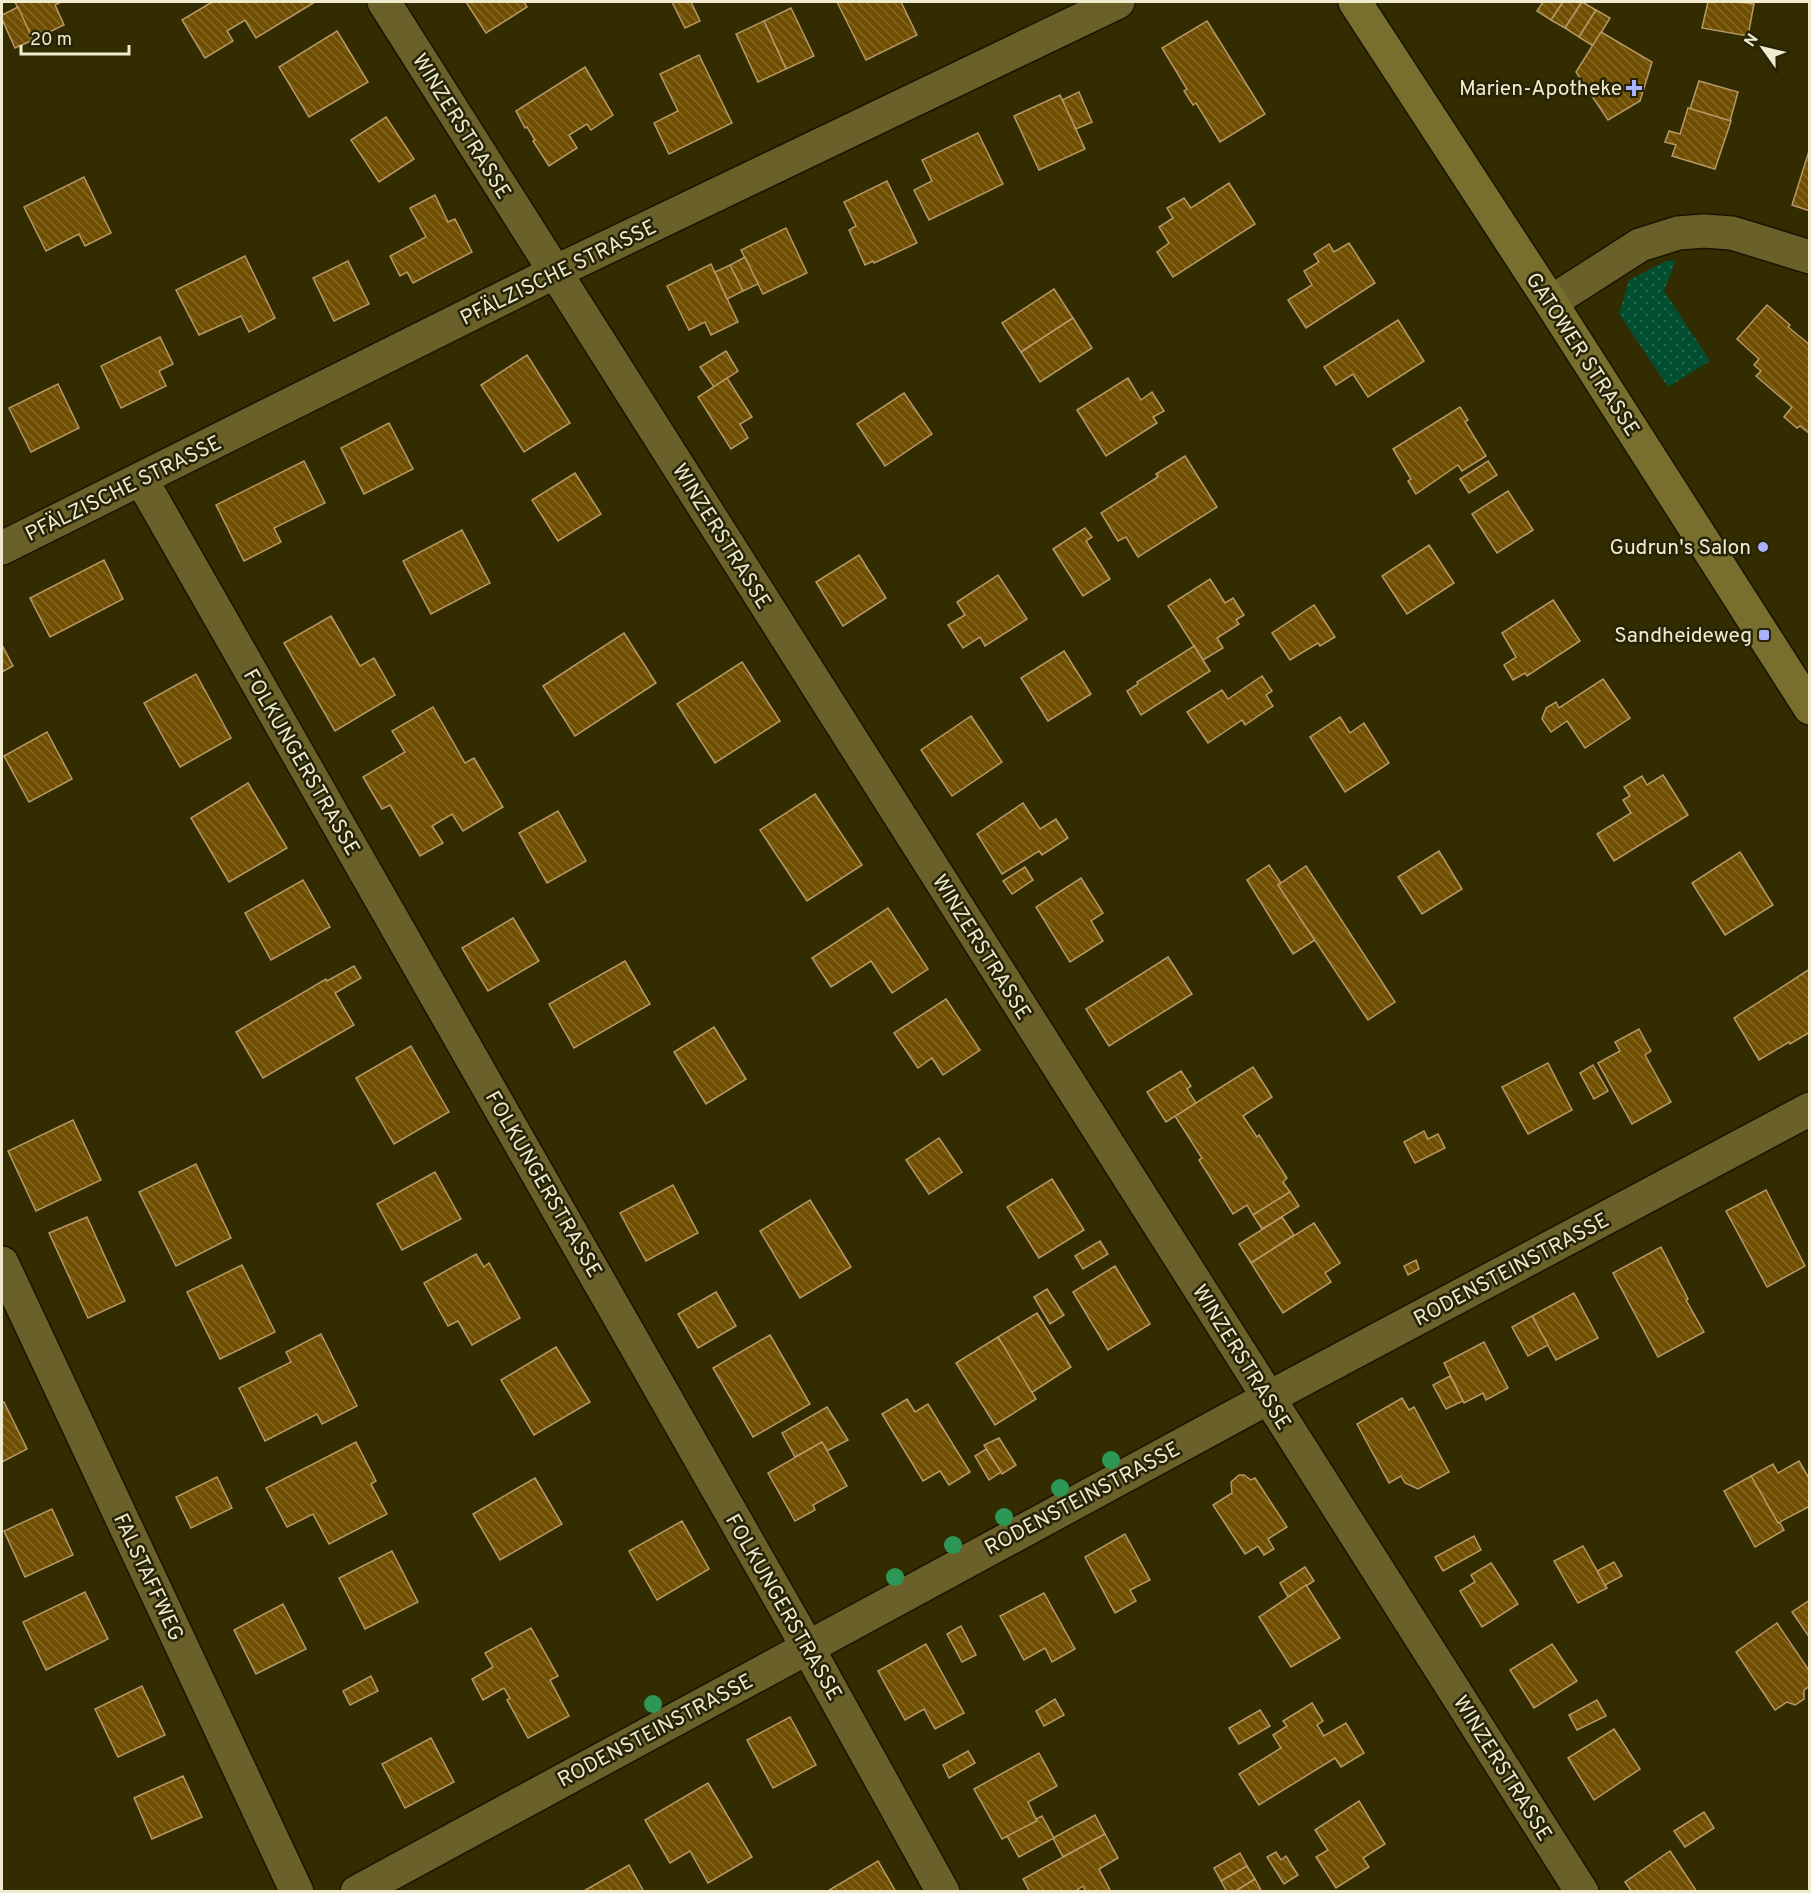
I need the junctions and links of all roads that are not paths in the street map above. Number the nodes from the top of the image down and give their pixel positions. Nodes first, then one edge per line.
1 (384, 2) edge
2 (1118, 2) edge
3 (1355, 2) edge
4 (1809, 257) edge
5 (555, 272) junction
6 (1551, 302) junction
7 (141, 480) junction
8 (2, 548) edge
9 (1809, 708) edge
10 (1809, 1109) edge
11 (2, 1263) edge
12 (1268, 1398) junction
13 (807, 1647) junction
14 (297, 1892) edge
15 (357, 1892) edge
16 (942, 1892) edge
17 (1582, 1892) edge

1 - 5 street, WINZERSTRASSE
2 - 5 street, PFÄLZISCHE STRASSE
3 - 6 main road, GATOWER STRASSE
4 - 6 street
5 - 7 street, PFÄLZISCHE STRASSE
5 - 12 street, WINZERSTRASSE
6 - 9 main road, GATOWER STRASSE
7 - 8 street, PFÄLZISCHE STRASSE
7 - 13 street, FOLKUNGERSTRASSE
10 - 12 street, RODENSTEINSTRASSE
11 - 14 street, FALSTAFFWEG
12 - 13 street, RODENSTEINSTRASSE
12 - 17 street, WINZERSTRASSE
13 - 15 street, RODENSTEINSTRASSE
13 - 16 street, FOLKUNGERSTRASSE

